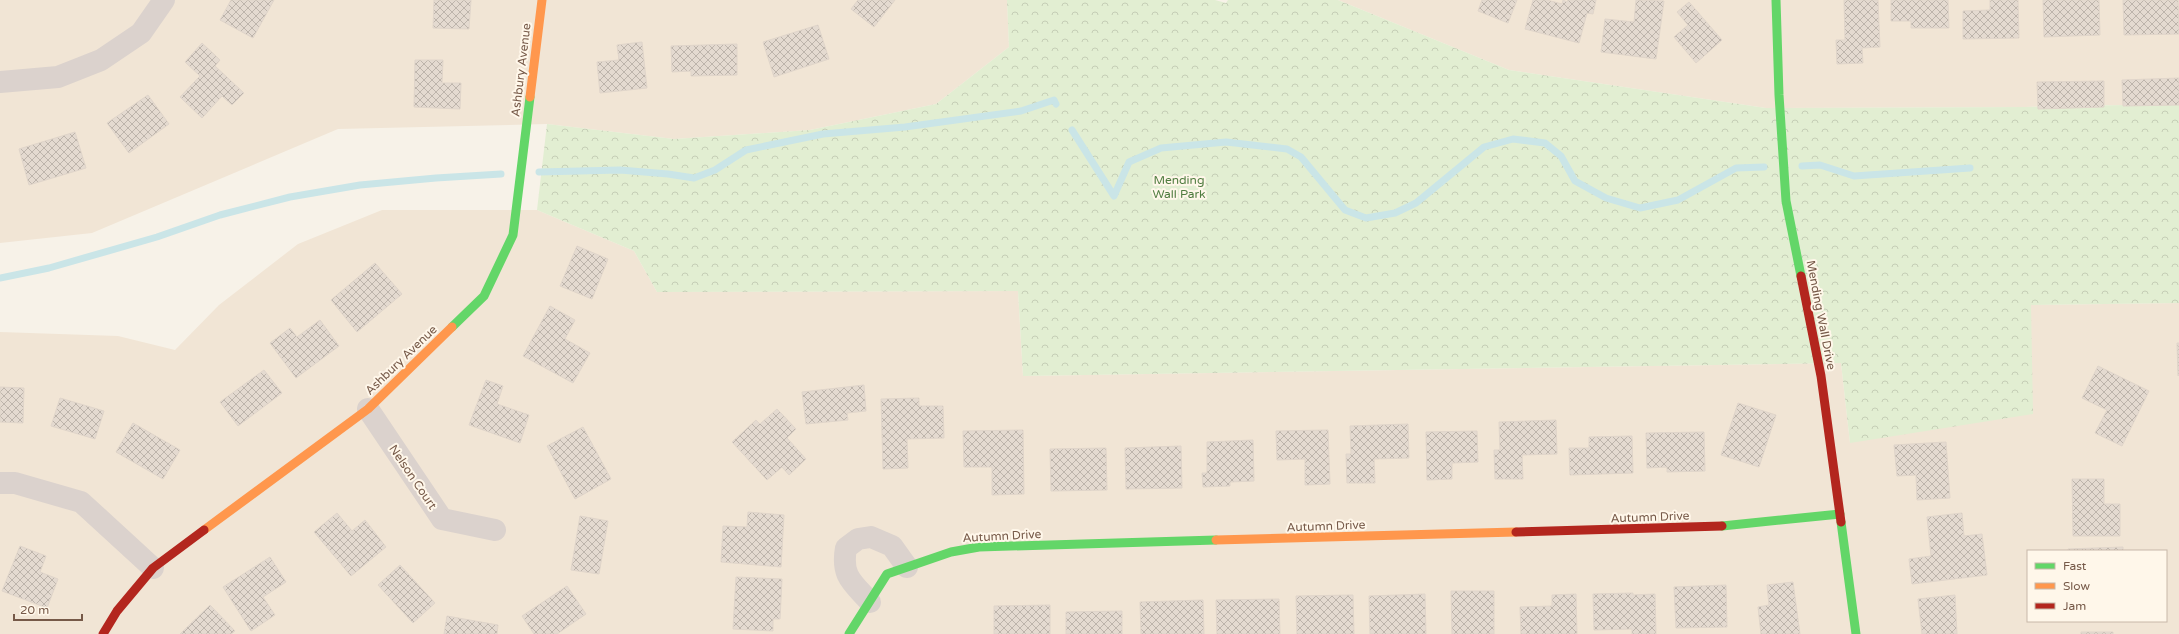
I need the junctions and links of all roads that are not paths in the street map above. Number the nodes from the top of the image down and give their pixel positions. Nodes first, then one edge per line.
1 (164, 0) edge
2 (542, 0) edge
3 (1776, 0) edge
4 (0, 82) edge
5 (368, 409) junction
6 (0, 483) edge
7 (1840, 514) junction
8 (495, 530) dead end
9 (907, 567) junction
10 (153, 568) junction
11 (870, 602) junction
12 (103, 634) edge
13 (849, 634) edge
14 (1856, 634) edge

1 - 4 street
2 - 5 street, Ashbury Avenue
3 - 7 street, Mending Wall Drive
5 - 8 street, Nelson Court
5 - 10 street, Ashbury Avenue
6 - 10 street
7 - 9 street, Autumn Drive
7 - 14 street, Mending Wall Drive
9 - 11 street, Autumn Drive
9 - 11 street
10 - 12 street, Ashbury Avenue
11 - 13 street, Autumn Drive

